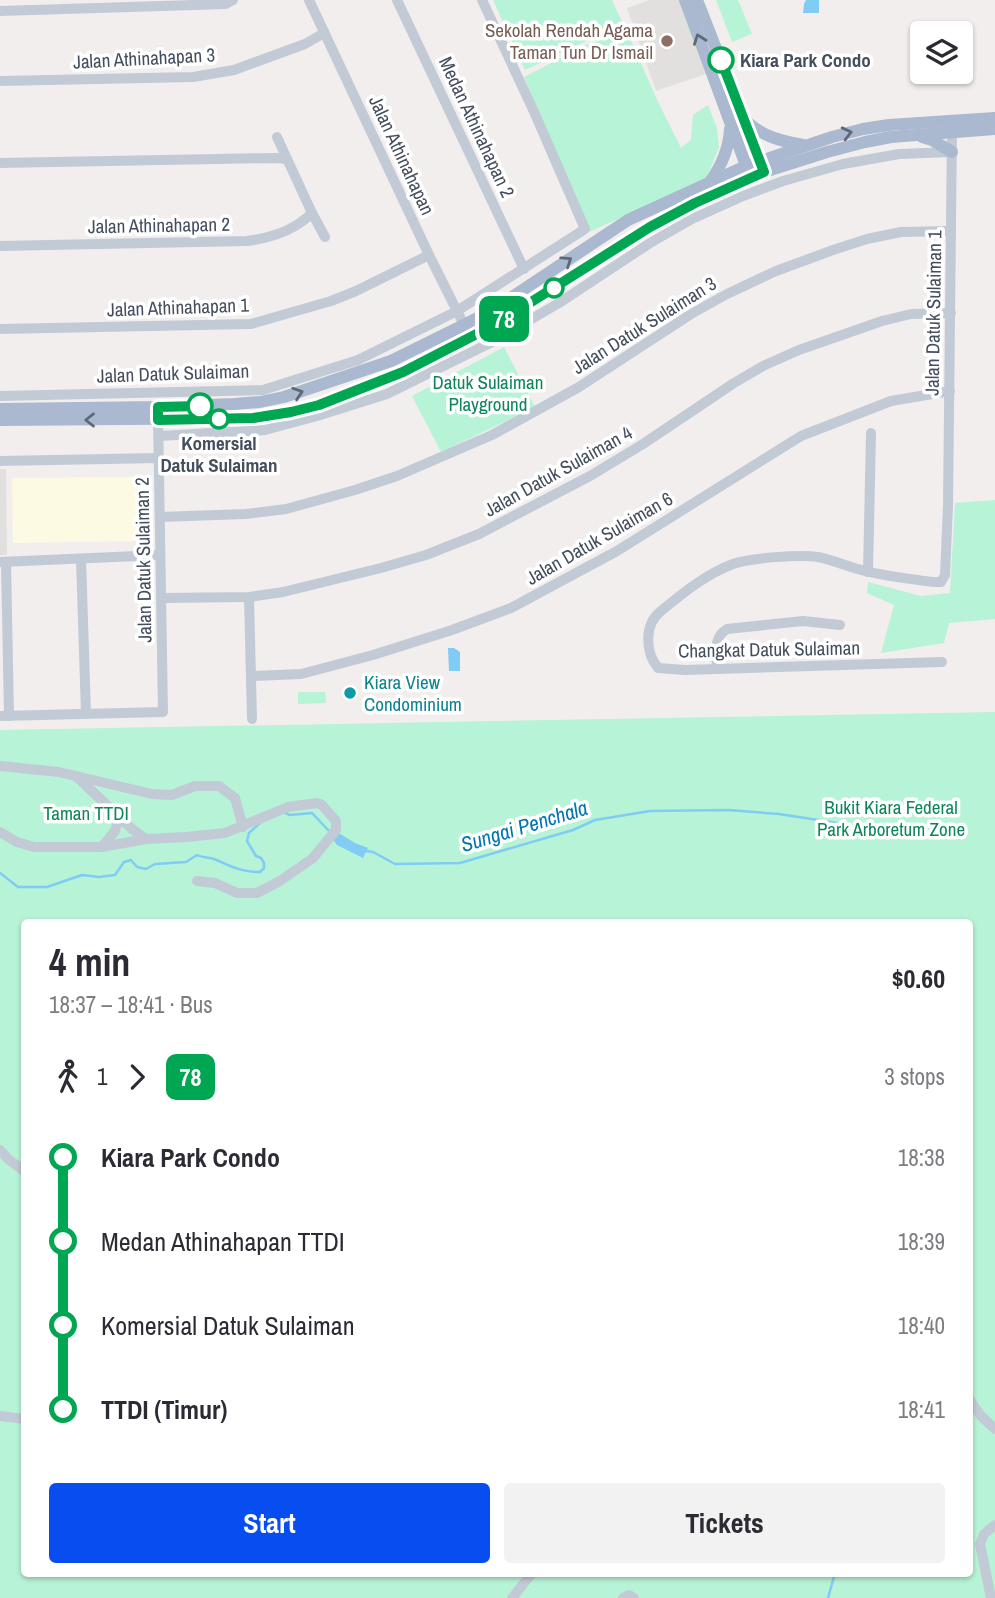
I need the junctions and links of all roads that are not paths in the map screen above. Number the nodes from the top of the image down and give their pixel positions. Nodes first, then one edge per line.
1 (309, 0) edge
2 (397, 0) edge
3 (482, 0) edge
4 (685, 0) edge
5 (697, 0) edge
6 (228, 1) edge
7 (0, 11) edge
8 (324, 33) junction
9 (0, 81) edge
10 (995, 118) edge
11 (744, 119) junction
12 (731, 125) junction
13 (952, 126) junction
14 (995, 129) edge
15 (916, 135) junction
16 (277, 137) dead end
17 (806, 145) junction
18 (952, 152) junction
19 (287, 159) junction
20 (0, 163) edge
21 (762, 167) junction
22 (748, 172) junction
23 (710, 183) junction
24 (312, 214) junction
25 (628, 220) junction
26 (650, 227) junction
27 (951, 230) junction
28 (325, 237) dead end
29 (0, 246) edge
30 (429, 255) junction
31 (524, 269) junction
32 (486, 293) junction
33 (494, 309) junction
34 (457, 311) junction
35 (951, 313) junction
36 (464, 325) junction
37 (0, 329) edge
38 (327, 383) junction
39 (356, 391) junction
40 (950, 391) junction
41 (0, 396) edge
42 (0, 409) edge
43 (158, 414) junction
44 (0, 421) edge
45 (871, 433) dead end
46 (159, 436) junction
47 (159, 458) junction
48 (0, 461) edge
49 (948, 506) joint
50 (160, 517) junction
51 (160, 555) junction
52 (80, 559) junction
53 (3, 562) edge
54 (868, 572) junction
55 (249, 597) junction
56 (161, 598) junction
57 (840, 625) dead end
58 (4, 642) edge
59 (942, 662) dead end
60 (717, 669) junction
61 (251, 676) junction
62 (86, 714) junction
63 (4, 716) edge
64 (252, 719) dead end
65 (0, 766) edge
66 (76, 776) junction
67 (119, 817) junction
68 (243, 827) junction
69 (0, 832) edge
70 (146, 839) junction
71 (102, 847) junction
72 (197, 881) dead end
73 (0, 1150) edge
74 (21, 1169) edge
75 (973, 1404) edge
76 (0, 1416) edge
77 (21, 1419) edge
78 (995, 1429) edge
79 (995, 1525) edge
80 (529, 1577) edge
81 (512, 1598) edge
82 (623, 1598) edge
83 (634, 1598) edge
84 (991, 1598) edge

1 - 8 street, Jalan Athinahapan
2 - 31 street, Medan Athinahapan 2
3 - 31 street, Jalan Datuk Sulaiman
12 -> 4 main road
5 - 11 main road
6 - 7 street
8 - 9 street, Jalan Athinahapan 3
8 - 30 street, Jalan Athinahapan
10 - 13 main road, Jalan Datuk Sulaiman
11 - 17 main road
11 - 21 main road
12 - 22 main road
12 - 23 main road
13 - 14 main road, Jalan Datuk Sulaiman
13 - 15 main road, Jalan Datuk Sulaiman
17 -> 13 main road, Jalan Datuk Sulaiman
13 - 18 street, Jalan Datuk Sulaiman 1
15 - 18 main road
15 - 21 main road, Jalan Datuk Sulaiman
16 - 19 street
17 - 21 main road, Jalan Datuk Sulaiman
18 - 27 street, Jalan Datuk Sulaiman 1
18 - 46 street
19 - 20 street
19 - 24 street
21 - 22 main road, Jalan Datuk Sulaiman
22 - 23 main road, Jalan Datuk Sulaiman
22 - 26 main road, Jalan Datuk Sulaiman
23 - 25 main road, Jalan Datuk Sulaiman
24 - 28 street
24 - 29 street, Jalan Athinahapan 2
25 - 26 main road
33 -> 25 main road, Jalan Datuk Sulaiman
26 - 39 main road, Jalan Datuk Sulaiman
27 - 35 street, Jalan Datuk Sulaiman 1
27 - 50 street, Jalan Datuk Sulaiman 3
30 - 34 street, Jalan Athinahapan
30 - 37 street, Jalan Athinahapan 1
31 - 32 street, Jalan Datuk Sulaiman
32 - 33 street
32 - 34 street, Jalan Datuk Sulaiman
33 - 36 main road, Jalan Datuk Sulaiman
34 - 36 street, Jalan Athinahapan
34 - 41 street, Jalan Datuk Sulaiman
35 - 40 street, Jalan Datuk Sulaiman 1
35 - 55 street, Jalan Datuk Sulaiman 4
36 - 38 main road, Jalan Datuk Sulaiman
38 - 39 main road
43 -> 38 main road, Jalan Datuk Sulaiman
39 - 43 main road, Jalan Datuk Sulaiman
40 - 49 street, Jalan Datuk Sulaiman 1
40 - 61 street, Jalan Datuk Sulaiman 6
42 - 43 main road, Jalan Datuk Sulaiman
43 -> 44 main road, Jalan Datuk Sulaiman
43 - 46 street, Jalan Datuk Sulaiman 2
45 - 54 street
46 - 47 street, Jalan Datuk Sulaiman 2
47 - 48 street
47 - 50 street, Jalan Datuk Sulaiman 2
49 - 54 street, Changkat Datuk Sulaiman
50 - 51 street, Jalan Datuk Sulaiman 2
51 - 52 street
51 - 56 street, Jalan Datuk Sulaiman 2
52 - 53 street
52 - 62 street
53 - 58 street
54 - 60 street, Changkat Datuk Sulaiman
55 - 56 street, Jalan Datuk Sulaiman 4
55 - 61 street
56 - 62 street, Jalan Datuk Sulaiman 2
57 - 60 street
58 - 63 street
59 - 60 street, Changkat Datuk Sulaiman
61 - 64 street
62 - 63 street
65 - 66 street
66 - 67 street
66 - 68 street
67 - 70 street
67 - 71 street
68 - 70 street
68 - 72 street
69 - 71 street
70 - 71 street
73 - 74 street
75 - 78 street
76 - 77 street
79 - 84 street
80 - 81 street
82 - 83 street

